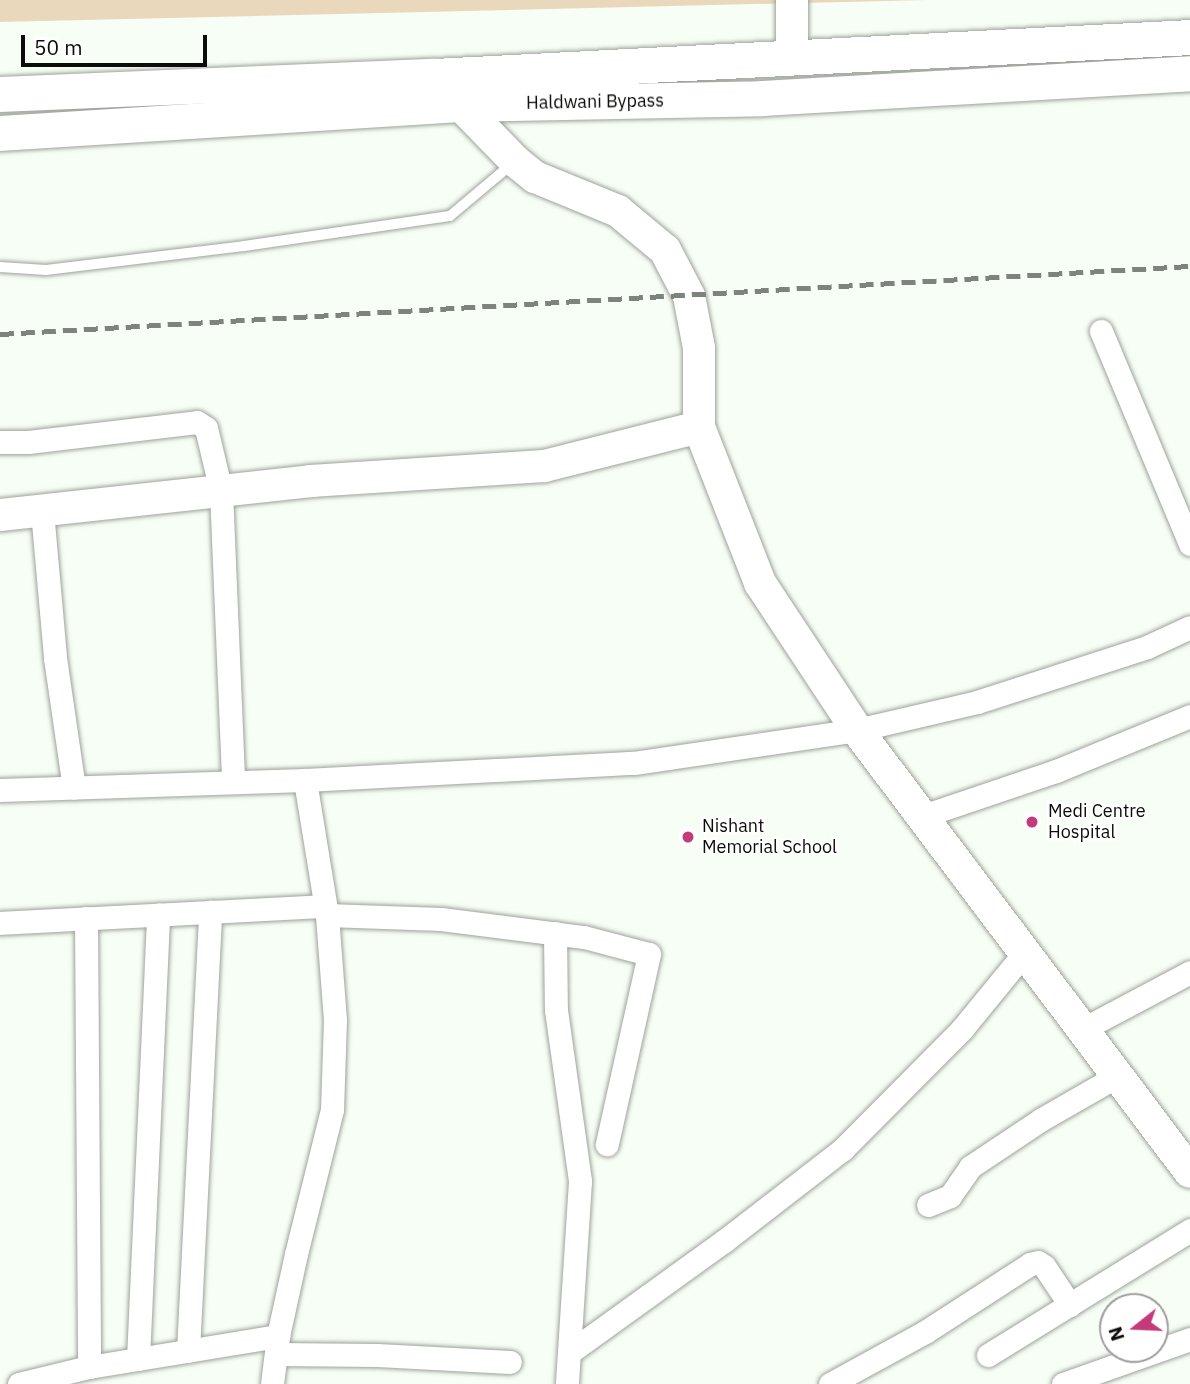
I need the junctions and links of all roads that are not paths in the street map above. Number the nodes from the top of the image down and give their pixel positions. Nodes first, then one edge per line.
1 (792, 0) edge
2 (1190, 37) edge
3 (792, 58) junction
4 (1190, 73) edge
5 (434, 76) junction
6 (0, 94) edge
7 (458, 104) junction
8 (0, 133) edge
9 (515, 161) junction
10 (0, 267) edge
11 (1101, 331) dead end
12 (699, 427) junction
13 (0, 442) edge
14 (221, 491) junction
15 (42, 511) junction
16 (0, 515) edge
17 (1190, 544) edge
18 (1190, 627) edge
19 (1190, 716) edge
20 (857, 730) junction
21 (305, 780) junction
22 (233, 782) junction
23 (74, 788) junction
24 (0, 790) edge
25 (923, 816) junction
26 (326, 911) junction
27 (210, 912) junction
28 (158, 915) junction
29 (86, 918) junction
30 (0, 923) edge
31 (555, 933) junction
32 (1025, 952) junction
33 (1190, 972) edge
34 (1083, 1029) junction
35 (1117, 1076) junction
36 (607, 1144) dead end
37 (1190, 1172) edge
38 (928, 1205) dead end
39 (1190, 1230) edge
40 (1070, 1305) junction
41 (1190, 1339) edge
42 (277, 1345) junction
43 (188, 1350) junction
44 (570, 1352) junction
45 (988, 1355) dead end
46 (138, 1359) junction
47 (510, 1362) dead end
48 (89, 1367) junction
49 (19, 1384) edge
50 (272, 1384) edge
51 (567, 1384) edge
52 (830, 1384) edge
53 (1063, 1384) edge

1 - 3 street
2 - 3 main road, Haldwani Bypass
3 - 5 main road, Haldwani Bypass
4 - 7 main road, Haldwani Bypass
5 - 6 main road, Haldwani Bypass
5 - 7 street
7 - 8 main road, Haldwani Bypass
7 - 9 street
9 - 10 lane
9 - 12 street
11 - 17 street
12 - 14 street
12 - 20 street
13 - 14 street
14 - 15 street
14 - 22 street
15 - 16 street
15 - 23 street
18 - 20 street
19 - 25 street
20 - 21 street
20 - 25 street
21 - 22 street
21 - 26 street
22 - 23 street
23 - 24 street
25 - 32 street
26 - 27 street
26 - 31 street
26 - 42 street
27 - 28 street
27 - 43 street
28 - 29 street
28 - 46 street
29 - 30 street
29 - 48 street
31 - 36 street
31 - 44 street
32 - 34 street
32 - 44 street
33 - 34 street
34 - 35 street
35 - 37 street
35 - 38 street
39 - 40 street
40 - 45 street
40 - 52 street
41 - 53 street
42 - 43 street
42 - 47 street
42 - 50 street
43 - 46 street
44 - 51 street
46 - 48 street
48 - 49 street

